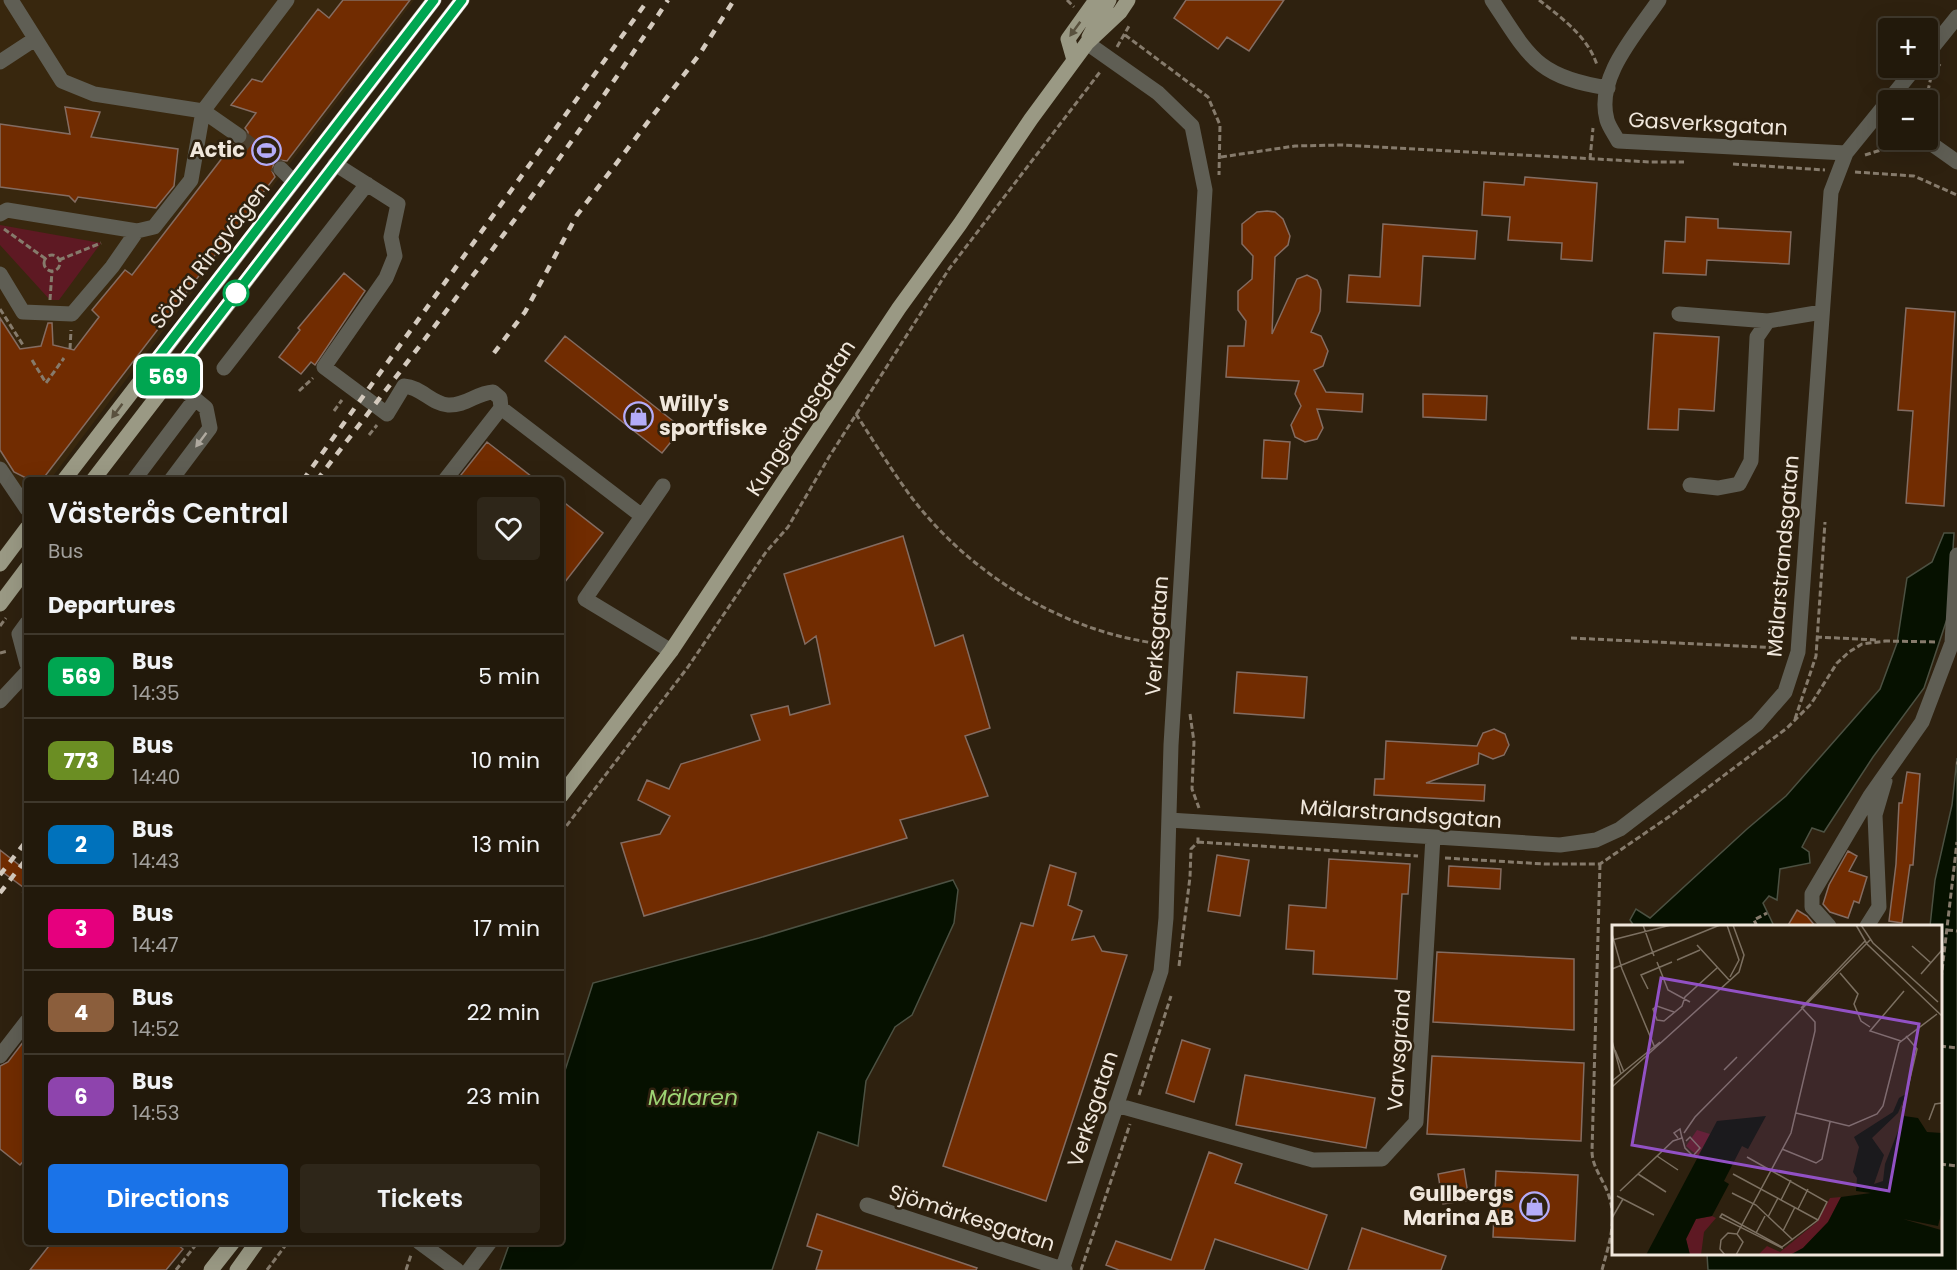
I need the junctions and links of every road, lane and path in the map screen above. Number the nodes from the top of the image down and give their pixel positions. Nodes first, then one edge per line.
1 (11, 0) edge
2 (287, 0) edge
3 (434, 0) edge
4 (462, 0) edge
5 (1096, 0) edge
6 (1109, 0) edge
7 (1128, 0) edge
8 (1492, 0) edge
9 (1659, 0) edge
10 (1957, 17) edge
11 (1125, 35) dead end
12 (35, 39) junction
13 (1938, 40) edge
14 (1087, 43) junction
15 (1074, 60) junction
16 (0, 62) edge
17 (1941, 63) dead end
18 (1090, 84) dead end
19 (1608, 88) junction
20 (1928, 90) edge
21 (203, 111) junction
22 (1878, 121) edge
23 (239, 136) tunnel mouth
24 (1938, 149) edge
25 (1878, 150) edge
26 (1853, 159) junction
27 (1689, 162) dead end
28 (1957, 162) edge
29 (335, 164) junction
30 (1723, 164) dead end
31 (280, 169) tunnel mouth
32 (1837, 171) junction
33 (293, 181) junction
34 (367, 184) junction
35 (313, 192) junction
36 (1957, 195) edge
37 (0, 213) edge
38 (0, 226) edge
39 (137, 231) junction
40 (101, 243) dead end
41 (46, 259) junction
42 (59, 260) junction
43 (52, 271) junction
44 (0, 274) edge
45 (50, 300) dead end
46 (0, 309) edge
47 (1822, 312) junction
48 (72, 314) junction
49 (1679, 314) dead end
50 (1768, 321) junction
51 (23, 345) dead end
52 (70, 349) dead end
53 (64, 358) dead end
54 (32, 360) dead end
55 (153, 364) junction
56 (324, 367) junction
57 (224, 368) dead end
58 (171, 378) junction
59 (299, 391) dead end
60 (195, 399) junction
61 (501, 408) junction
62 (855, 414) junction
63 (0, 469) edge
64 (66, 477) edge
65 (95, 477) edge
66 (136, 477) edge
67 (173, 477) edge
68 (447, 477) edge
69 (1690, 485) dead end
70 (663, 486) dead end
71 (24, 505) edge
72 (642, 516) junction
73 (1825, 517) dead end
74 (24, 532) edge
75 (1957, 555) edge
76 (0, 564) edge
77 (24, 572) edge
78 (0, 604) edge
79 (24, 627) edge
80 (1817, 636) junction
81 (1571, 638) dead end
82 (1946, 643) junction
83 (1178, 645) junction
84 (1799, 648) junction
85 (670, 651) junction
86 (24, 654) edge
87 (24, 675) edge
88 (1, 700) edge
89 (1794, 721) dead end
90 (1194, 742) dead end
91 (1889, 770) junction
92 (564, 792) edge
93 (1169, 820) junction
94 (1198, 822) junction
95 (564, 829) edge
96 (1433, 837) junction
97 (1198, 842) dead end
98 (1957, 842) edge
99 (1432, 857) junction
100 (1767, 913) dead end
101 (1755, 925) edge
102 (1827, 925) edge
103 (1870, 925) edge
104 (1947, 930) junction
105 (1957, 931) edge
106 (1942, 965) edge
107 (24, 1025) edge
108 (1942, 1046) edge
109 (1957, 1048) edge
110 (0, 1056) edge
111 (1116, 1105) junction
112 (1942, 1164) edge
113 (1957, 1166) edge
114 (867, 1205) dead end
115 (196, 1245) edge
116 (231, 1245) edge
117 (255, 1245) edge
118 (286, 1245) edge
119 (422, 1245) edge
120 (488, 1245) edge
121 (176, 1270) edge
122 (211, 1270) edge
123 (237, 1270) edge
124 (267, 1270) edge
125 (457, 1270) edge
126 (469, 1270) edge
127 (1063, 1270) edge
128 (1602, 1270) edge

1 - 12 street
2 - 21 street
3 - 33 main road, Södra Ringvägen
4 - 29 main road, Södra Ringvägen
5 -> 15 main road
6 - 14 main road, Kungsängsgatan
7 - 14 main road, Kungsängsgatan
8 - 19 street
9 - 19 street, Gasverksgatan
10 - 13 street
11 - 27 path
12 - 16 street
12 - 21 street
14 - 15 main road, Kungsängsgatan
14 - 83 street, Verksgatan
15 - 85 main road, Kungsängsgatan
17 - 20 path
18 - 62 path
19 - 26 street, Gasverksgatan
21 - 23 street
21 - 39 street
22 - 26 street, Mälarstrandsgatan
24 - 28 street
25 - 26 path
26 - 32 street, Mälarstrandsgatan
26 - 36 path
29 - 34 street
29 - 35 main road, Södra Ringvägen
30 - 32 path
31 - 33 street
32 - 47 street, Mälarstrandsgatan
33 - 35 main road
33 - 55 main road, Södra Ringvägen
34 - 56 street
34 - 57 street
35 - 58 main road, Södra Ringvägen
37 - 39 street
38 - 41 path
39 - 48 street
40 - 42 path
41 - 42 path
41 - 43 path
42 - 43 path
43 - 45 path
44 - 48 street
46 - 51 path
47 - 50 street
47 - 84 street, Mälarstrandsgatan
48 - 52 path
49 - 50 street
50 - 69 street
53 - 54 path
55 - 58 street
55 -> 64 main road, Södra Ringvägen
56 - 59 path
56 - 61 street
58 - 60 street
58 - 65 main road, Södra Ringvägen
60 - 66 street
60 -> 67 street
61 - 68 street
61 - 72 street
62 - 83 path
62 - 95 path
63 - 71 street
70 - 72 street
72 - 85 street
73 - 80 path
74 - 76 main road
75 - 82 street
77 - 78 main road
79 - 86 street
80 - 82 path
80 - 84 path
80 - 89 path
81 - 84 path
82 - 91 street
83 - 93 street, Verksgatan
84 - 96 street, Mälarstrandsgatan
85 - 92 main road, Kungsängsgatan
87 - 88 street
90 - 94 path
91 - 102 street
91 - 103 street
93 - 94 street, Mälarstrandsgatan
93 - 111 street, Verksgatan
94 - 96 street, Mälarstrandsgatan
96 - 99 street, Varvsgränd
97 - 99 path
98 - 104 path
99 - 111 street, Varvsgränd
99 - 128 path
100 - 101 path
104 - 105 path
104 - 106 path
107 - 110 street
108 - 109 path
111 - 127 street, Verksgatan
112 - 113 path
114 - 127 street, Sjömärkesgatan
115 - 121 path
116 - 122 main road
117 - 123 main road
118 - 124 path
119 - 125 street
120 - 126 street

